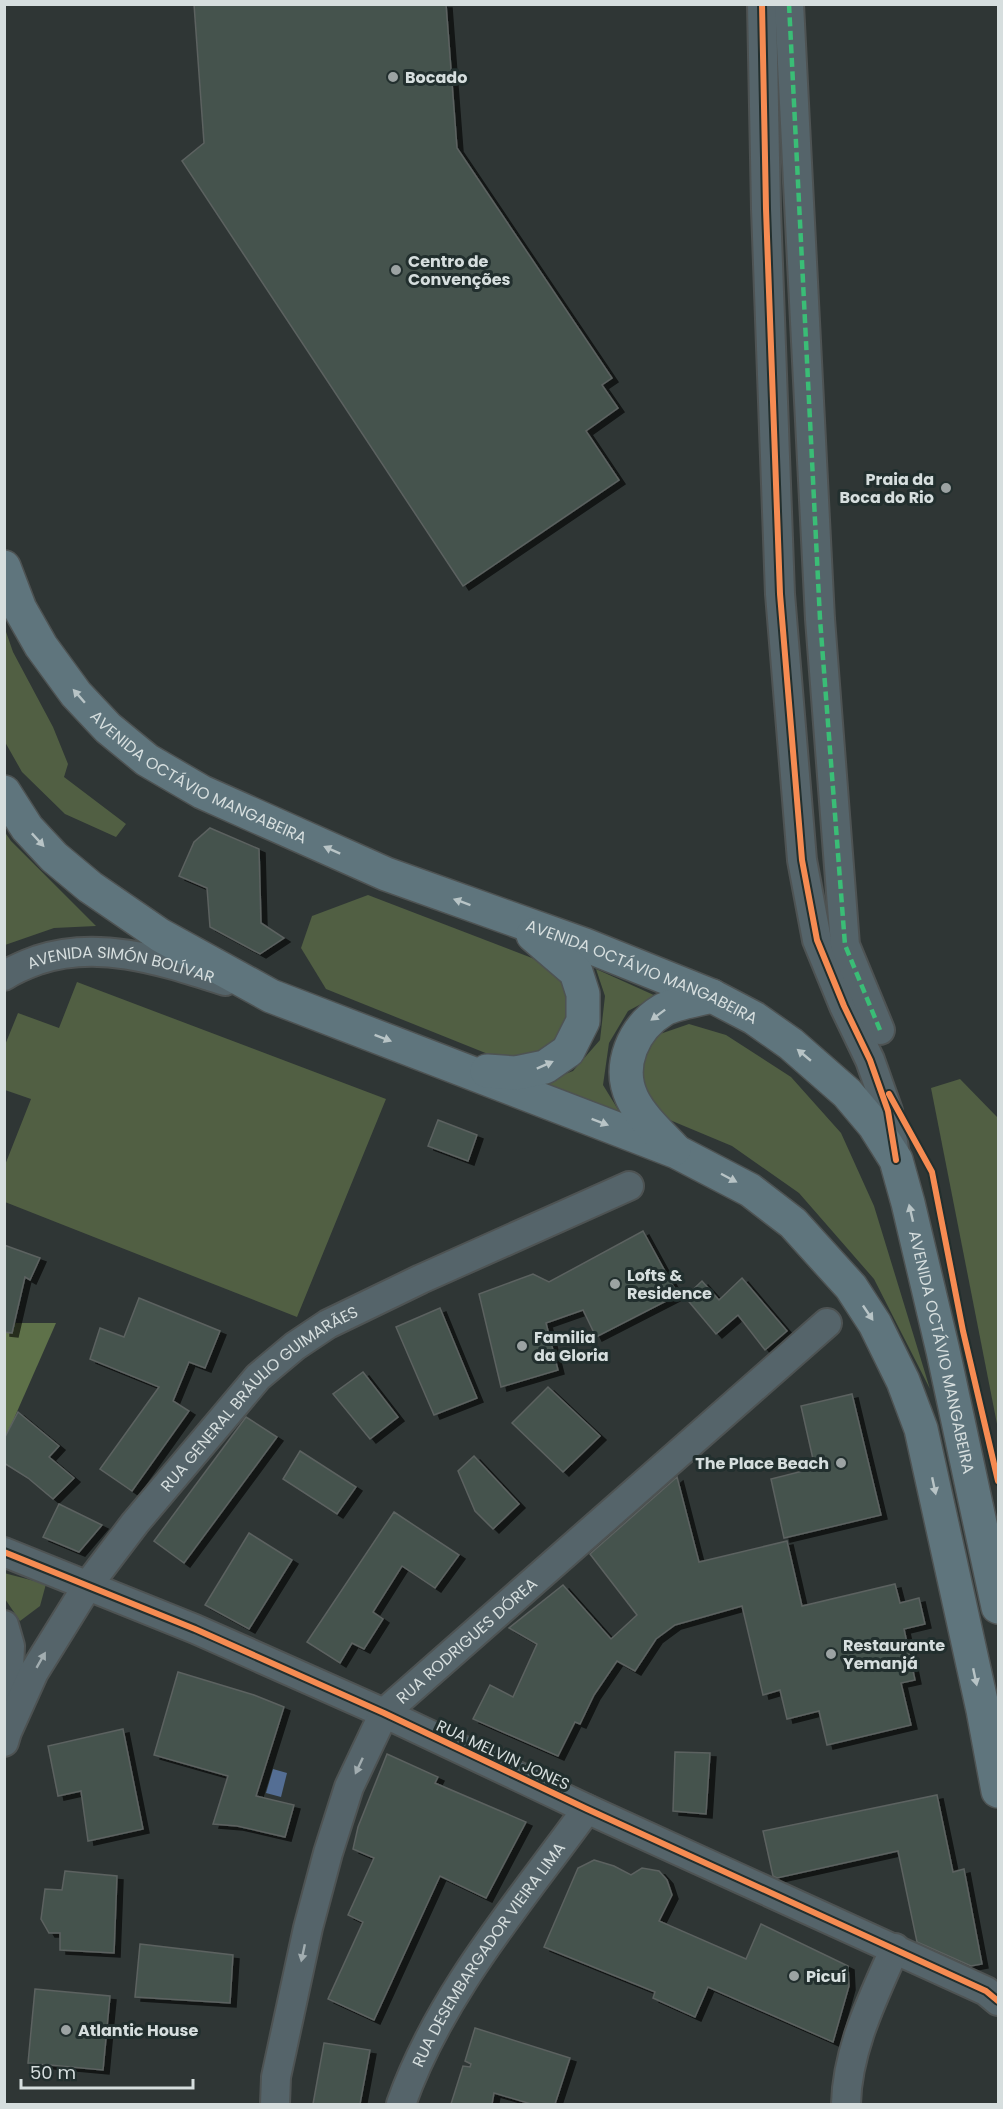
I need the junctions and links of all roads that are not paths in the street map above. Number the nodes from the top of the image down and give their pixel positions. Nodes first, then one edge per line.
1 (762, 4) edge
2 (789, 4) edge
3 (4, 567) edge
4 (4, 792) edge
5 (517, 922) junction
6 (4, 976) edge
7 (271, 996) junction
8 (712, 996) junction
9 (880, 1030) dead end
10 (467, 1070) junction
11 (677, 1152) junction
12 (896, 1160) junction
13 (629, 1186) dead end
14 (828, 1323) dead end
15 (4, 1552) edge
16 (88, 1585) junction
17 (999, 1607) edge
18 (4, 1625) edge
19 (384, 1713) junction
20 (6, 1737) edge
21 (999, 1791) edge
22 (587, 1809) junction
23 (895, 1948) junction
24 (994, 1993) edge
25 (275, 2104) edge
26 (401, 2104) edge
27 (846, 2104) edge

1 - 12 street
2 - 9 street
5 -> 3 main road, AVENIDA OCTÁVIO MANGABEIRA
4 -> 7 main road
5 - 8 main road, AVENIDA OCTÁVIO MANGABEIRA
10 -> 5 main road
6 - 7 street, AVENIDA SIMÓN BOLÍVAR
7 -> 10 main road
8 -> 11 main road
12 -> 8 main road, AVENIDA OCTÁVIO MANGABEIRA
10 -> 11 main road
11 -> 21 main road
17 -> 12 main road, AVENIDA OCTÁVIO MANGABEIRA
13 - 16 street, RUA GENERAL BRÁULIO GUIMARÃES
14 - 19 street, RUA RODRIGUES DÓREA
15 - 16 street, RUA MELVIN JONES
16 - 19 street, RUA MELVIN JONES
20 -> 16 street, RUA GENERAL BRÁULIO GUIMARÃES
18 - 20 street
19 - 22 street, RUA MELVIN JONES
19 -> 25 street, RUA RODRIGUES DÓREA
22 - 23 street, RUA MELVIN JONES
22 - 26 street, RUA DESEMBARGADOR VIEIRA LIMA
23 - 24 street, RUA MELVIN JONES
23 - 27 street

